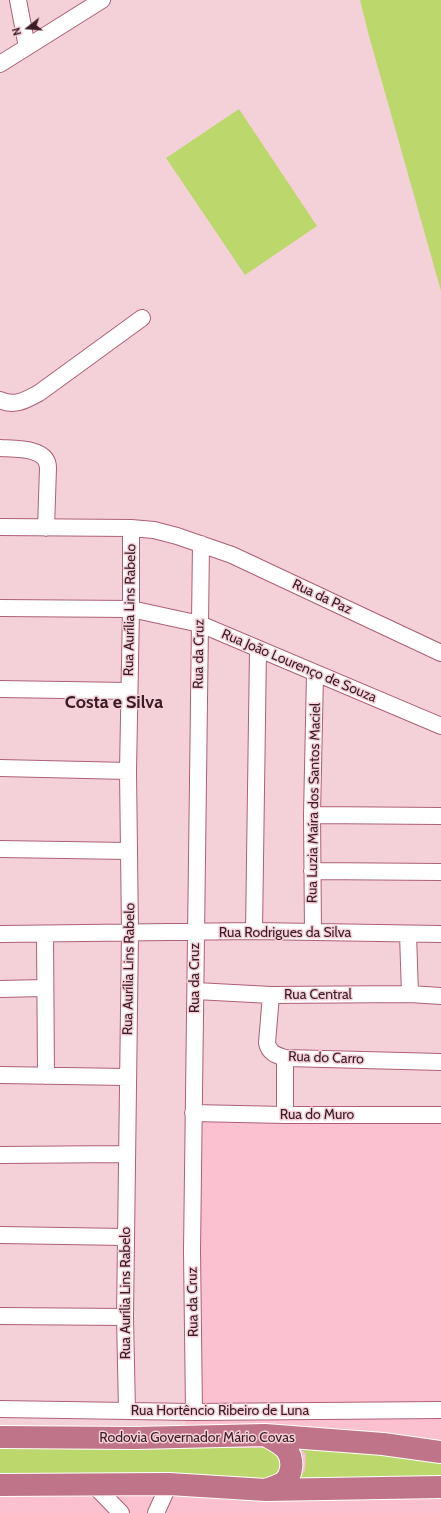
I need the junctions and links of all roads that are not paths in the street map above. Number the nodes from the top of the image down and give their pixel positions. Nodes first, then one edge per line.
1 (18, 0) edge
2 (102, 0) edge
3 (27, 47) junction
4 (0, 64) edge
5 (142, 318) dead end
6 (0, 400) edge
7 (0, 448) edge
8 (0, 528) edge
9 (46, 528) junction
10 (131, 528) junction
11 (201, 544) junction
12 (0, 608) edge
13 (131, 609) junction
14 (200, 624) junction
15 (258, 649) junction
16 (441, 653) edge
17 (315, 674) junction
18 (0, 690) edge
19 (129, 691) junction
20 (441, 726) edge
21 (0, 768) edge
22 (128, 771) junction
23 (312, 815) junction
24 (441, 816) edge
25 (0, 850) edge
26 (129, 851) junction
27 (312, 870) junction
28 (441, 872) edge
29 (254, 931) junction
30 (195, 932) junction
31 (313, 932) junction
32 (0, 934) edge
33 (130, 934) junction
34 (408, 934) junction
35 (441, 934) edge
36 (45, 935) junction
37 (44, 988) junction
38 (0, 989) edge
39 (196, 991) junction
40 (410, 994) junction
41 (271, 995) junction
42 (441, 996) edge
43 (285, 1058) junction
44 (441, 1062) edge
45 (0, 1075) edge
46 (46, 1076) junction
47 (127, 1076) junction
48 (194, 1113) junction
49 (285, 1115) junction
50 (441, 1115) edge
51 (0, 1154) edge
52 (127, 1154) junction
53 (0, 1235) edge
54 (126, 1237) junction
55 (0, 1316) edge
56 (125, 1317) junction
57 (0, 1409) edge
58 (441, 1410) edge
59 (127, 1411) junction
60 (194, 1412) junction
61 (265, 1435) junction
62 (0, 1437) edge
63 (441, 1452) edge
64 (92, 1483) junction
65 (169, 1484) junction
66 (0, 1485) edge
67 (441, 1487) edge
68 (266, 1490) junction
69 (121, 1513) edge
70 (156, 1513) edge

1 - 3 street
2 - 3 street
3 - 4 street
5 - 6 street
7 - 9 street
8 - 9 street, Rua da Paz
9 - 10 street, Rua da Paz
10 - 11 street, Rua da Paz
10 - 13 street, Rua Aurília Lins Rabelo
11 - 14 street, Rua da Cruz
11 - 16 street, Rua da Paz
12 - 13 street, Rua João Lourenço de Souza
13 - 14 street, Rua João Lourenço de Souza
13 - 19 street, Rua Aurília Lins Rabelo
14 - 15 street, Rua João Lourenço de Souza
14 - 30 street, Rua da Cruz
15 - 17 street, Rua João Lourenço de Souza
15 - 29 street
17 - 20 street, Rua João Lourenço de Souza
17 - 23 street, Rua Luzia Maíra dos Santos Maciel
18 - 19 street
19 - 22 street, Rua Aurília Lins Rabelo
21 - 22 street
22 - 26 street, Rua Aurília Lins Rabelo
23 - 24 street
23 - 27 street, Rua Luzia Maíra dos Santos Maciel
25 - 26 street
26 - 33 street, Rua Aurília Lins Rabelo
27 - 28 street
27 - 31 street, Rua Luzia Maíra dos Santos Maciel
29 - 30 street, Rua Rodrigues da Silva
29 - 31 street, Rua Rodrigues da Silva
30 - 33 street, Rua Rodrigues da Silva
30 - 39 street, Rua da Cruz
31 - 34 street, Rua Rodrigues da Silva
32 - 36 street, Rua Rodrigues da Silva
33 - 36 street, Rua Rodrigues da Silva
33 - 47 street, Rua Aurília Lins Rabelo
34 - 35 street, Rua Rodrigues da Silva
34 - 40 street
36 - 37 street
37 - 38 street
37 - 46 street
39 - 41 street, Rua Central
39 - 48 street, Rua da Cruz
40 - 41 street, Rua Central
40 - 42 street, Rua Central
41 - 43 street, Rua do Carro
43 - 44 street, Rua do Carro
43 - 49 street
45 - 46 street
46 - 47 street
47 - 52 street, Rua Aurília Lins Rabelo
48 - 49 street, Rua do Muro
48 - 60 street, Rua da Cruz
49 - 50 street, Rua do Muro
51 - 52 street
52 - 54 street, Rua Aurília Lins Rabelo
53 - 54 street
54 - 56 street, Rua Aurília Lins Rabelo
55 - 56 street
56 - 59 street, Rua Aurília Lins Rabelo
57 - 59 street, Rua Hortêncio Ribeiro de Luna
58 - 60 street, Rua Hortêncio Ribeiro de Luna
59 - 60 street, Rua Hortêncio Ribeiro de Luna
61 - 62 highway, Rodovia Governador Mário Covas
61 - 63 highway, Rodovia Governador Mário Covas
61 - 68 highway
64 - 65 highway
64 - 66 highway
64 - 69 street
65 - 68 highway
65 - 70 street
67 - 68 highway

